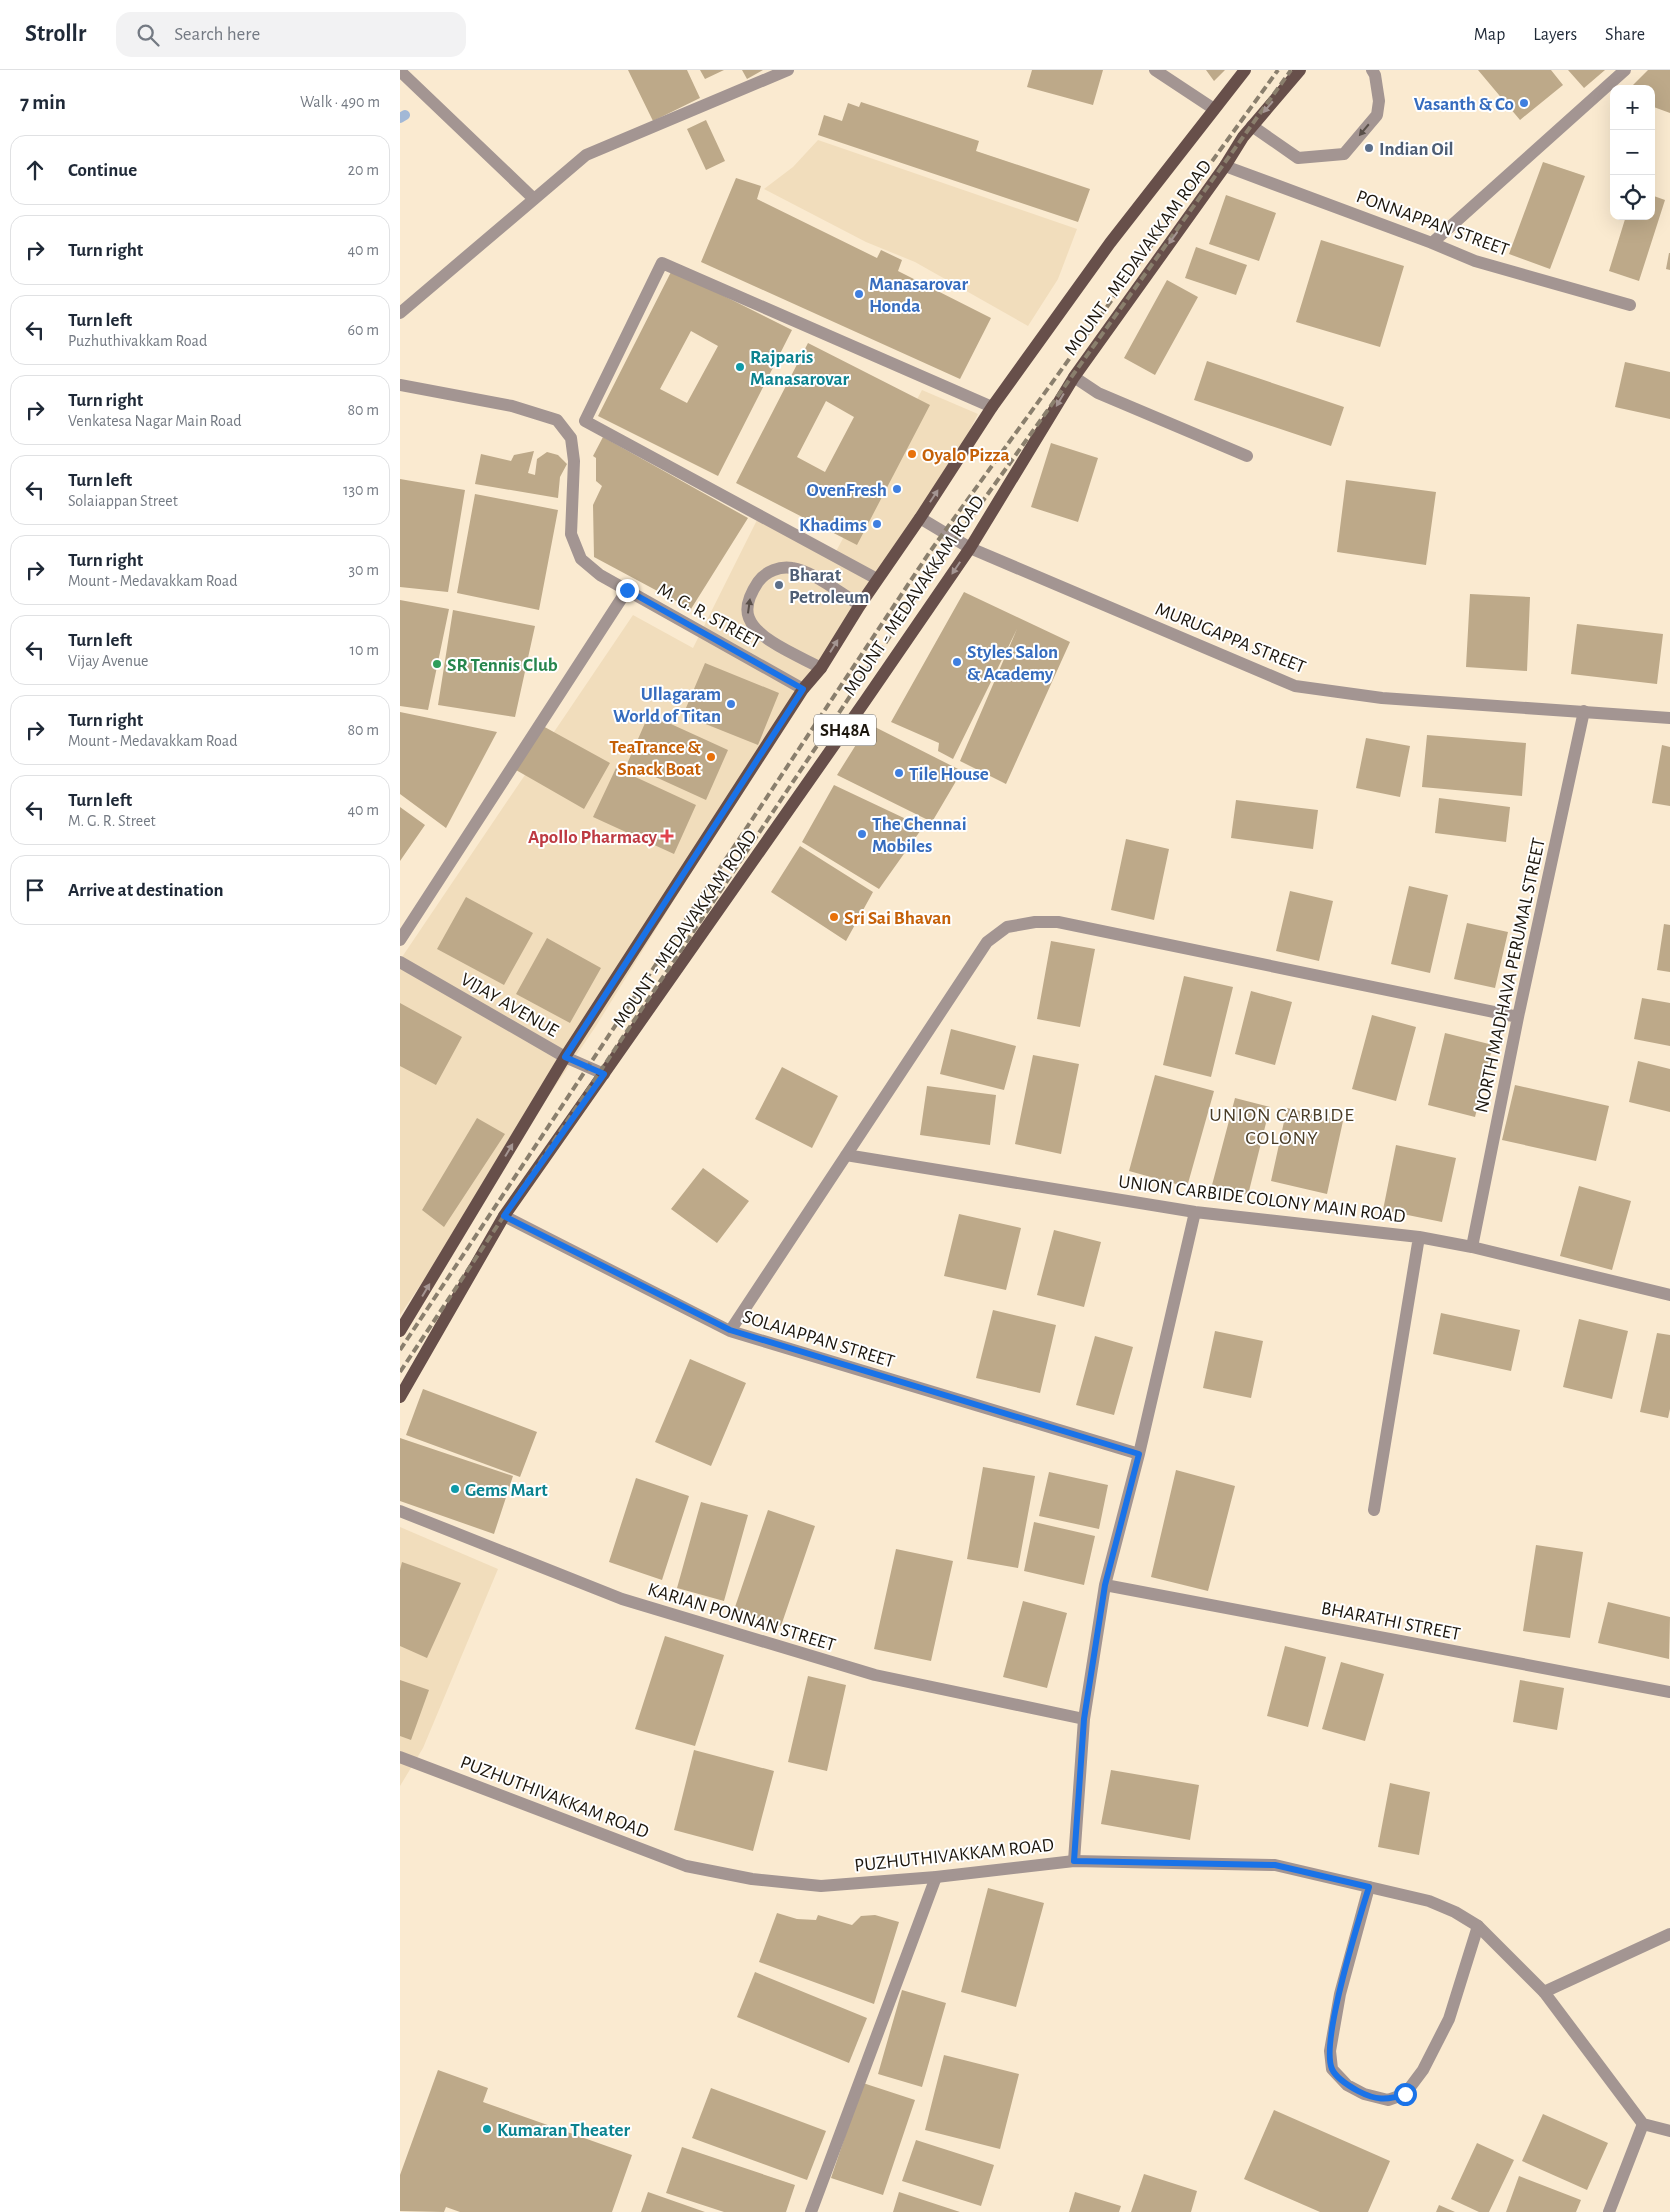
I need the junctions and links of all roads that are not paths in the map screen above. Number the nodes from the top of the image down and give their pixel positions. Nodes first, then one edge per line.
1 (788, 70) edge
2 (1155, 70) edge
3 (1245, 70) edge
4 (1300, 70) edge
5 (1372, 70) edge
6 (1625, 70) edge
7 (400, 71) edge
8 (1214, 109) junction
9 (1252, 126) junction
10 (1225, 166) junction
11 (534, 199) junction
12 (1432, 242) junction
13 (1630, 305) dead end
14 (400, 313) edge
15 (1074, 377) junction
16 (400, 385) edge
17 (992, 407) junction
18 (1247, 456) dead end
19 (920, 518) junction
20 (970, 548) junction
21 (877, 579) junction
22 (627, 590) junction
23 (860, 605) junction
24 (821, 668) junction
25 (803, 689) junction
26 (1584, 711) junction
27 (1670, 718) edge
28 (400, 940) edge
29 (400, 962) edge
30 (1518, 1017) junction
31 (565, 1057) junction
32 (604, 1074) junction
33 (846, 1156) junction
34 (1195, 1212) junction
35 (504, 1216) junction
36 (1419, 1237) junction
37 (1472, 1247) junction
38 (1670, 1295) edge
39 (730, 1330) junction
40 (400, 1331) edge
41 (400, 1397) edge
42 (1139, 1454) junction
43 (400, 1510) edge
44 (1374, 1510) dead end
45 (1105, 1585) junction
46 (1670, 1692) edge
47 (1084, 1719) junction
48 (400, 1757) edge
49 (1074, 1861) junction
50 (936, 1878) junction
51 (1369, 1887) junction
52 (1478, 1926) junction
53 (1670, 1934) edge
54 (1544, 1992) junction
55 (1643, 2124) junction
56 (1670, 2131) edge
57 (811, 2212) edge
58 (1609, 2212) edge

1 - 11 street
2 - 8 street
3 - 8 main road, MOUNT - MEDAVAKKAM ROAD / SH48A
4 -> 9 main road, MOUNT - MEDAVAKKAM ROAD / SH48A
5 -> 9 street
6 - 12 street
7 - 11 street
8 - 17 main road, MOUNT - MEDAVAKKAM ROAD / SH48A
9 - 10 main road, MOUNT - MEDAVAKKAM ROAD / SH48A
10 - 12 street, PONNAPPAN STREET
10 -> 15 main road, MOUNT - MEDAVAKKAM ROAD / SH48A
11 - 14 street
12 - 13 street, PONNAPPAN STREET
15 - 18 street
15 -> 20 main road, MOUNT - MEDAVAKKAM ROAD / SH48A
16 - 22 street, M. G. R. STREET
19 -> 17 main road, MOUNT - MEDAVAKKAM ROAD / SH48A
17 - 21 street
19 - 20 street, MURUGAPPA STREET
19 - 21 main road, MOUNT - MEDAVAKKAM ROAD / SH48A
20 - 26 street, MURUGAPPA STREET
20 -> 32 main road, MOUNT - MEDAVAKKAM ROAD / SH48A
21 - 23 main road, MOUNT - MEDAVAKKAM ROAD / SH48A
22 - 25 street, M. G. R. STREET
22 - 28 street
24 -> 23 main road, MOUNT - MEDAVAKKAM ROAD / SH48A
24 -> 23 street
24 - 25 main road, MOUNT - MEDAVAKKAM ROAD / SH48A
25 - 31 main road, MOUNT - MEDAVAKKAM ROAD / SH48A
26 - 27 street, MURUGAPPA STREET
26 - 30 street, NORTH MADHAVA PERUMAL STREET
29 - 31 street, VIJAY AVENUE
30 - 33 street
30 - 37 street, NORTH MADHAVA PERUMAL STREET
31 - 32 street, VIJAY AVENUE
40 -> 31 main road, MOUNT - MEDAVAKKAM ROAD / SH48A
32 - 35 main road, MOUNT - MEDAVAKKAM ROAD / SH48A
33 - 34 street, UNION CARBIDE COLONY MAIN ROAD
33 - 39 street
34 - 36 street, UNION CARBIDE COLONY MAIN ROAD
34 - 42 street
35 - 39 street, SOLAIAPPAN STREET
35 - 41 main road, MOUNT - MEDAVAKKAM ROAD / SH48A
36 - 37 street, UNION CARBIDE COLONY MAIN ROAD
36 - 44 street
37 - 38 street, UNION CARBIDE COLONY MAIN ROAD
39 - 42 street, SOLAIAPPAN STREET
42 - 45 street
43 - 47 street, KARIAN PONNAN STREET
45 - 46 street, BHARATHI STREET
45 - 47 street
47 - 49 street
48 - 50 street, PUZHUTHIVAKKAM ROAD
49 - 50 street, PUZHUTHIVAKKAM ROAD
49 - 51 street, PUZHUTHIVAKKAM ROAD
50 - 57 street
51 - 52 street, PUZHUTHIVAKKAM ROAD
51 - 52 street
52 - 54 street, PUZHUTHIVAKKAM ROAD
53 - 54 street
54 - 55 street, PUZHUTHIVAKKAM ROAD
55 - 56 street
55 - 58 street

